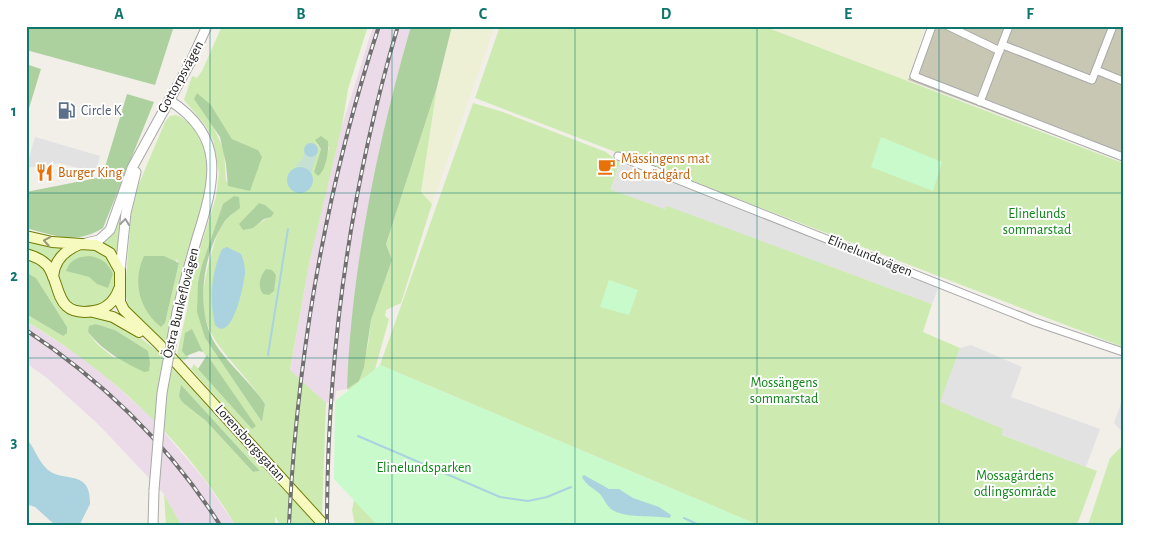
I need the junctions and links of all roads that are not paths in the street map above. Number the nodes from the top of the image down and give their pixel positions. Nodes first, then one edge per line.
1 (207, 26) edge
2 (932, 26) edge
3 (948, 26) edge
4 (1009, 26) edge
5 (1113, 26) edge
6 (1001, 48) junction
7 (1096, 70) junction
8 (1123, 81) edge
9 (169, 100) junction
10 (980, 102) junction
11 (153, 127) junction
12 (618, 156) dead end
13 (1123, 157) edge
14 (26, 236) edge
15 (83, 244) junction
16 (26, 254) edge
17 (120, 271) junction
18 (53, 281) junction
19 (121, 284) junction
20 (92, 312) junction
21 (1123, 352) edge
22 (176, 362) junction
23 (154, 525) edge
24 (324, 525) edge

1 - 9 street, Gottorpsvägen
2 - 10 street
3 - 6 street
4 - 6 street
5 - 7 street
6 - 7 street
6 - 10 street
7 - 8 street
9 - 11 street, Gottorpsvägen
9 - 23 street, Östra Bunkeflovägen, bridge
10 - 13 street
11 - 15 street, Gottorpsvägen
17 -> 11 street, Gottorpsvägen
12 - 21 street, Elinelundsvägen
15 -> 14 main road, Lorensborgsgatan
15 - 17 main road, Lorensborgsgatan
15 - 18 main road
16 - 18 main road, Lorensborgsgatan
17 - 19 main road, Lorensborgsgatan
18 - 20 main road, Lorensborgsgatan
19 - 20 main road
19 - 22 main road, Lorensborgsgatan
20 - 22 main road, Lorensborgsgatan
22 - 24 main road, Lorensborgsgatan

